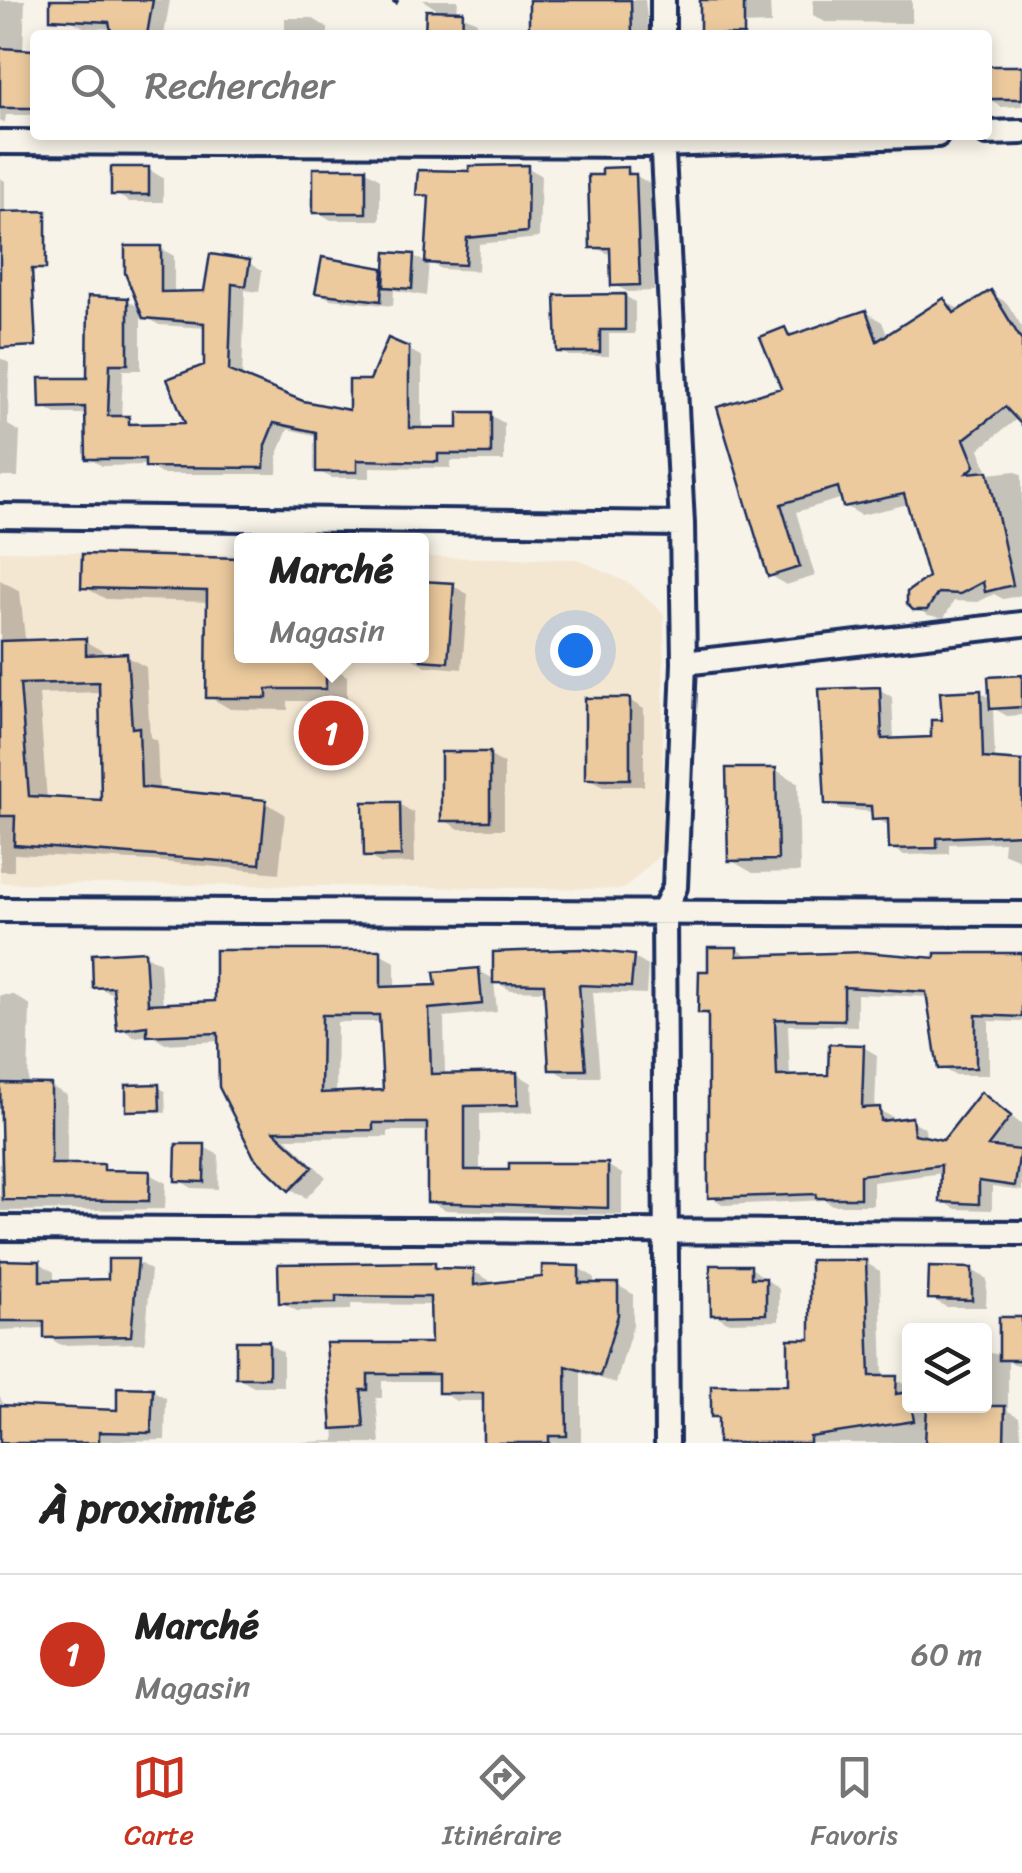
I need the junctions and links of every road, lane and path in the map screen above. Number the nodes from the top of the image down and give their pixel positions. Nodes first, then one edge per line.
1 (664, 0) edge
2 (663, 30) edge
3 (1022, 132) edge
4 (992, 133) edge
5 (662, 140) edge
6 (0, 142) edge
7 (0, 516) edge
8 (682, 524) junction
9 (1022, 624) edge
10 (684, 663) junction
11 (0, 910) edge
12 (664, 910) junction
13 (1022, 914) edge
14 (0, 1228) edge
15 (666, 1233) junction
16 (1022, 1233) edge
17 (667, 1443) edge

1 - 2 street
3 - 4 street
5 - 6 street
5 - 8 street
7 - 8 street
8 - 10 street
9 - 10 street
10 - 12 street
11 - 12 street
12 - 13 street
12 - 15 street
14 - 15 street
15 - 16 street
15 - 17 street

